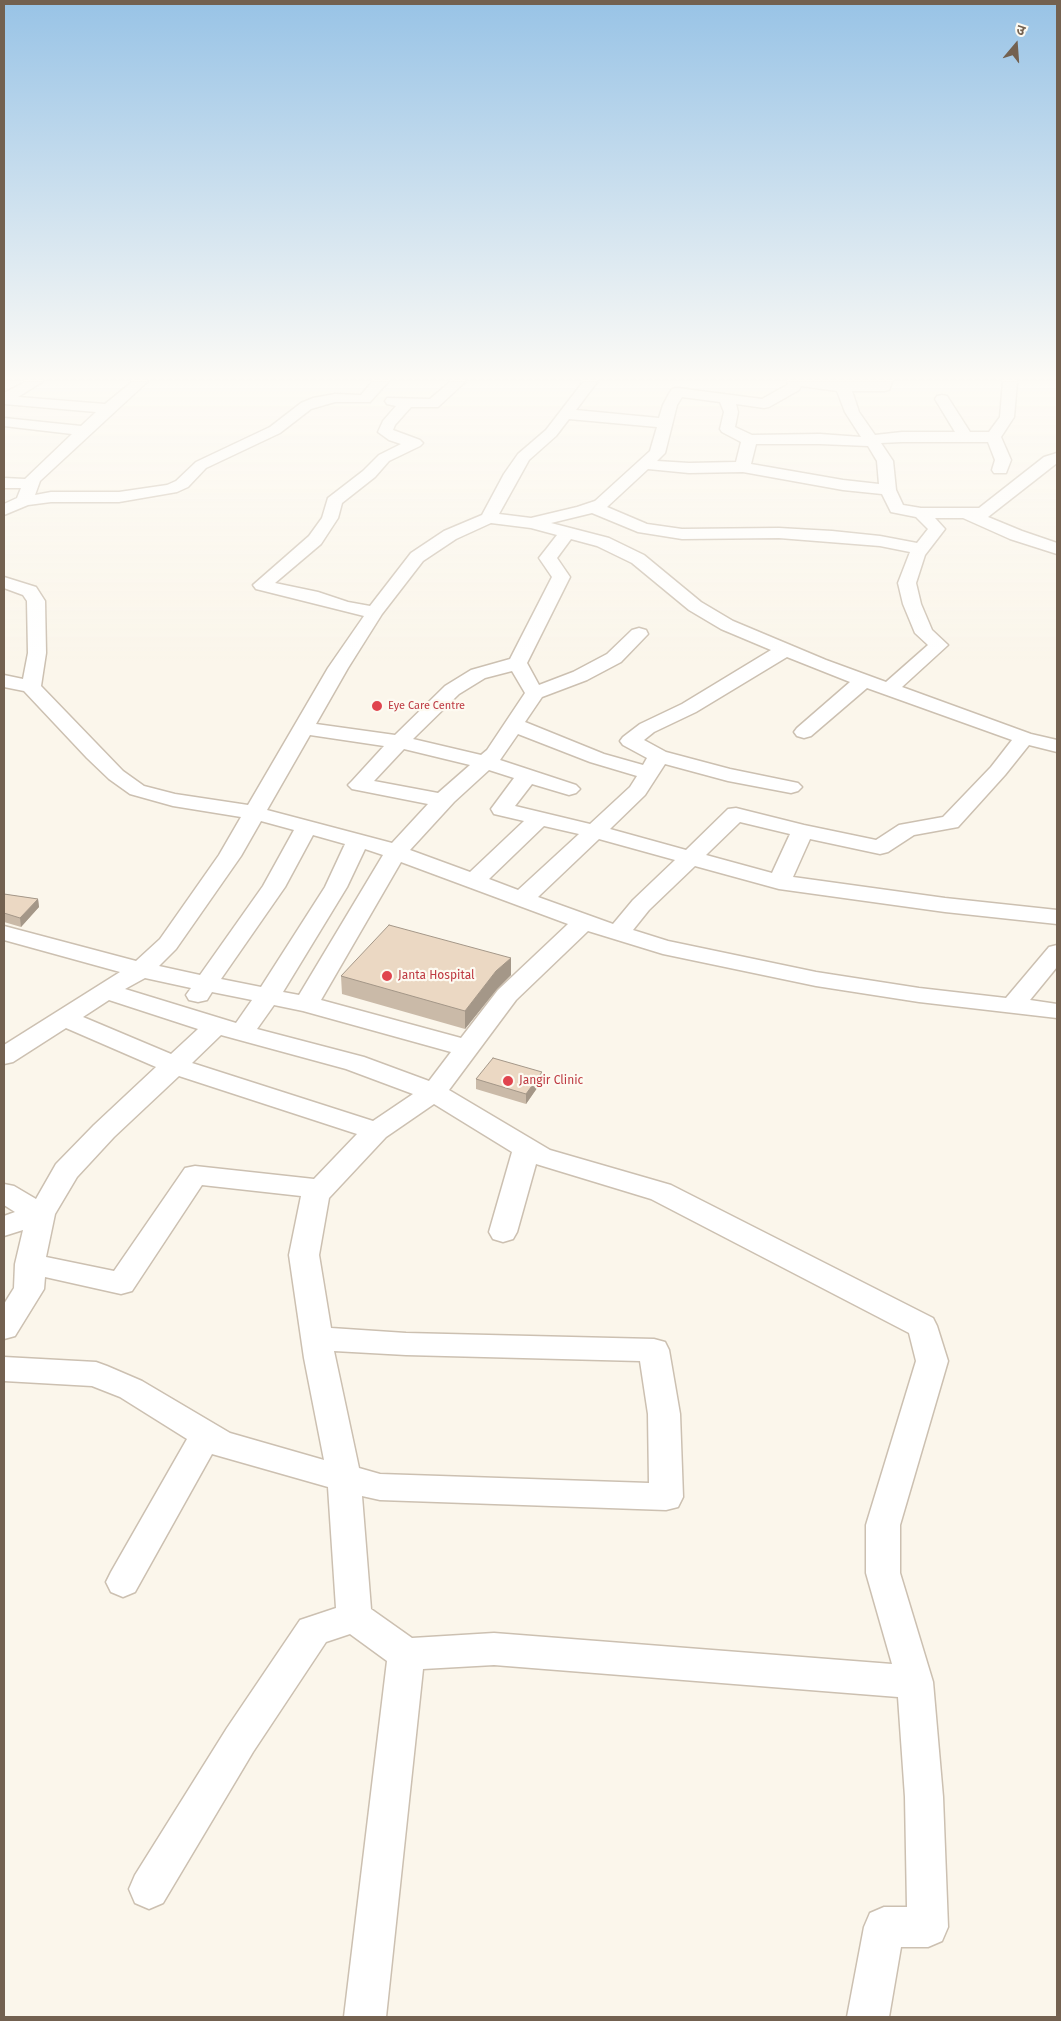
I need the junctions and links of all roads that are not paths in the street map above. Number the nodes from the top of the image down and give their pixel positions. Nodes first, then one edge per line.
1 (36, 476) edge
2 (190, 476) edge
3 (366, 476) edge
4 (511, 476) edge
5 (631, 476) edge
6 (795, 476) edge
7 (886, 476) edge
8 (1029, 476) edge
9 (4, 483) edge
10 (31, 484) junction
11 (888, 490) junction
12 (24, 501) junction
13 (593, 506) junction
14 (4, 510) edge
15 (920, 513) junction
16 (966, 513) junction
17 (489, 518) junction
18 (532, 523) junction
19 (567, 533) junction
20 (921, 549) junction
21 (1057, 549) edge
22 (4, 582) edge
23 (375, 612) junction
24 (639, 634) dead end
25 (785, 650) junction
26 (518, 663) junction
27 (864, 680) junction
28 (14, 686) edge
29 (889, 689) junction
30 (535, 694) junction
31 (514, 725) junction
32 (304, 728) junction
33 (804, 732) dead end
34 (1024, 738) junction
35 (399, 742) junction
36 (1057, 746) edge
37 (485, 762) junction
38 (654, 764) junction
39 (527, 776) junction
40 (791, 787) dead end
41 (569, 789) dead end
42 (443, 800) junction
43 (255, 813) junction
44 (539, 819) junction
45 (307, 826) junction
46 (803, 831) junction
47 (594, 832) junction
48 (358, 840) junction
49 (396, 852) junction
50 (689, 858) junction
51 (474, 881) junction
52 (779, 882) junction
53 (522, 899) junction
54 (1057, 916) edge
55 (584, 922) junction
56 (4, 933) edge
57 (618, 933) junction
58 (1057, 952) edge
59 (141, 970) junction
60 (205, 984) junction
61 (105, 991) junction
62 (268, 996) junction
63 (306, 1004) junction
64 (1012, 1006) junction
65 (1057, 1011) edge
66 (183, 1015) junction
67 (65, 1018) junction
68 (229, 1029) junction
69 (468, 1048) junction
70 (4, 1056) edge
71 (173, 1066) junction
72 (434, 1092) junction
73 (376, 1132) junction
74 (527, 1149) junction
75 (321, 1189) junction
76 (4, 1193) edge
77 (41, 1214) junction
78 (4, 1226) edge
79 (503, 1232) dead end
80 (30, 1264) junction
81 (4, 1328) edge
82 (317, 1339) junction
83 (4, 1369) edge
84 (206, 1435) junction
85 (344, 1478) junction
86 (123, 1582) dead end
87 (354, 1617) junction
88 (406, 1654) junction
89 (915, 1682) junction
90 (149, 1889) dead end
91 (365, 2017) edge
92 (868, 2017) edge

1 - 10 street
2 - 12 street
3 - 23 street
4 - 17 street
5 - 13 street
6 - 11 street
7 - 11 street
8 - 16 street
9 - 10 street
10 - 12 street
11 - 15 street
12 - 14 street
13 - 18 street
13 - 20 street
15 - 16 street
15 - 20 street
16 - 21 street
17 - 18 street
17 - 23 street
18 - 19 street
19 - 25 street
19 - 26 street
20 - 29 street
22 - 28 street
23 - 32 street
24 - 30 street
25 - 27 street
25 - 38 street
26 - 30 street
26 - 35 street
27 - 29 street
27 - 33 street
28 - 43 street
29 - 34 street
30 - 31 street
31 - 37 street
31 - 38 street
32 - 35 street
32 - 43 street
34 - 36 street
34 - 46 street
35 - 37 street
35 - 42 street
37 - 39 street
37 - 42 street
38 - 40 street
38 - 47 street
39 - 41 street
39 - 44 street
42 - 49 street
43 - 45 street
43 - 59 street
44 - 47 street
44 - 51 street
45 - 48 street
45 - 60 street
46 - 50 street
46 - 52 street
47 - 50 street
47 - 53 street
48 - 49 street
48 - 62 street
49 - 51 street
49 - 63 street
50 - 52 street
50 - 57 street
51 - 53 street
52 - 54 street
53 - 55 street
55 - 57 street
55 - 69 street
56 - 59 street
57 - 64 street
58 - 64 street
59 - 60 street
59 - 61 street
60 - 62 street
60 - 66 street
61 - 66 street
61 - 67 street
62 - 63 street
62 - 68 street
63 - 69 street
64 - 65 street
66 - 68 street
67 - 70 street
67 - 71 street
68 - 71 street
68 - 72 street
69 - 72 street
71 - 73 street
71 - 77 street
72 - 73 street
72 - 74 street
73 - 75 street
74 - 79 street
74 - 89 street
75 - 80 street
75 - 82 street
76 - 77 street
77 - 78 street
77 - 80 street
80 - 81 street
82 - 85 street
82 - 85 street
83 - 84 street
84 - 85 street
84 - 86 street
85 - 87 street
87 - 88 street
87 - 90 street
88 - 89 street
88 - 91 street
89 - 92 street

